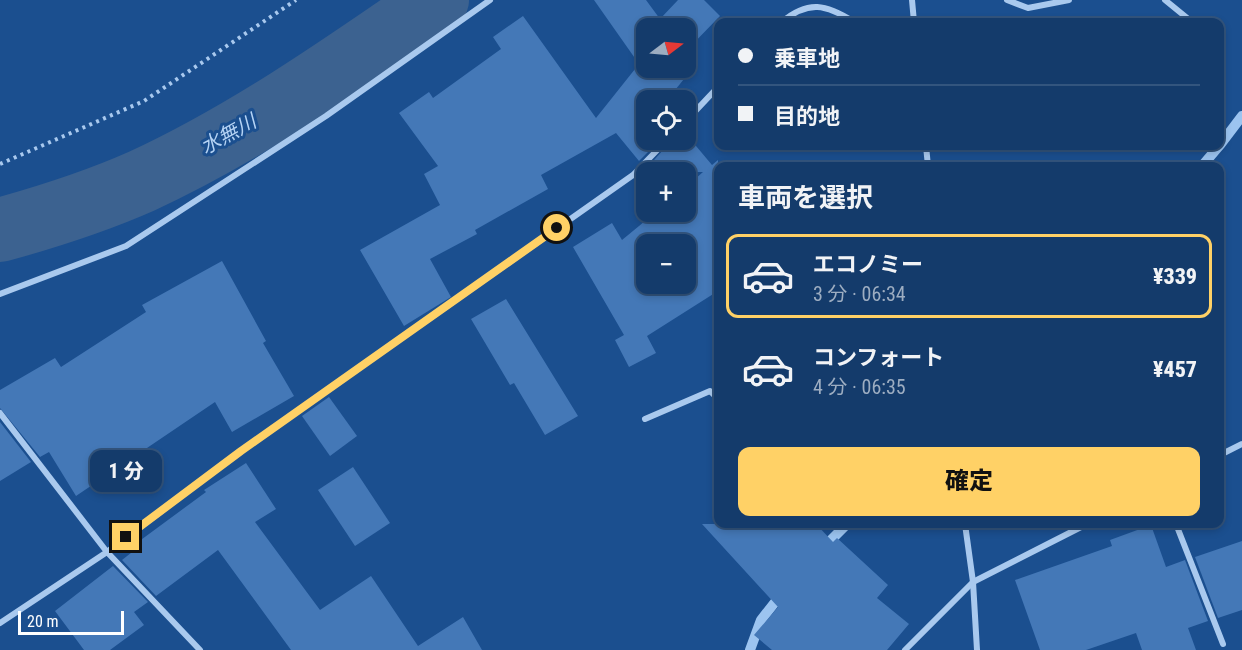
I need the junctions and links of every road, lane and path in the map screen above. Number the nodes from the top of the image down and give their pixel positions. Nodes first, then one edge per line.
1 (296, 0) edge
2 (490, 0) edge
3 (912, 0) edge
4 (1007, 0) edge
5 (1070, 0) edge
6 (1165, 0) edge
7 (786, 18) edge
8 (848, 18) edge
9 (914, 18) edge
10 (1187, 18) edge
11 (714, 91) edge
12 (696, 110) edge
13 (657, 150) edge
14 (0, 164) edge
15 (0, 294) edge
16 (714, 395) edge
17 (0, 413) edge
18 (645, 419) dead end
19 (1242, 444) edge
20 (1224, 453) edge
21 (966, 528) edge
22 (1079, 528) edge
23 (1178, 528) edge
24 (107, 552) junction
25 (973, 582) junction
26 (0, 623) edge
27 (1223, 644) dead end
28 (200, 650) edge
29 (905, 650) edge
30 (977, 650) edge

1 - 14 path
2 - 15 street
3 - 9 street
4 - 5 street
6 - 10 street
7 - 8 street
11 - 12 street
13 - 24 street
16 - 18 street
17 - 24 street
19 - 20 street
21 - 25 street
22 - 25 street
23 - 27 street
24 - 26 street
24 - 28 street
25 - 29 street
25 - 30 street

